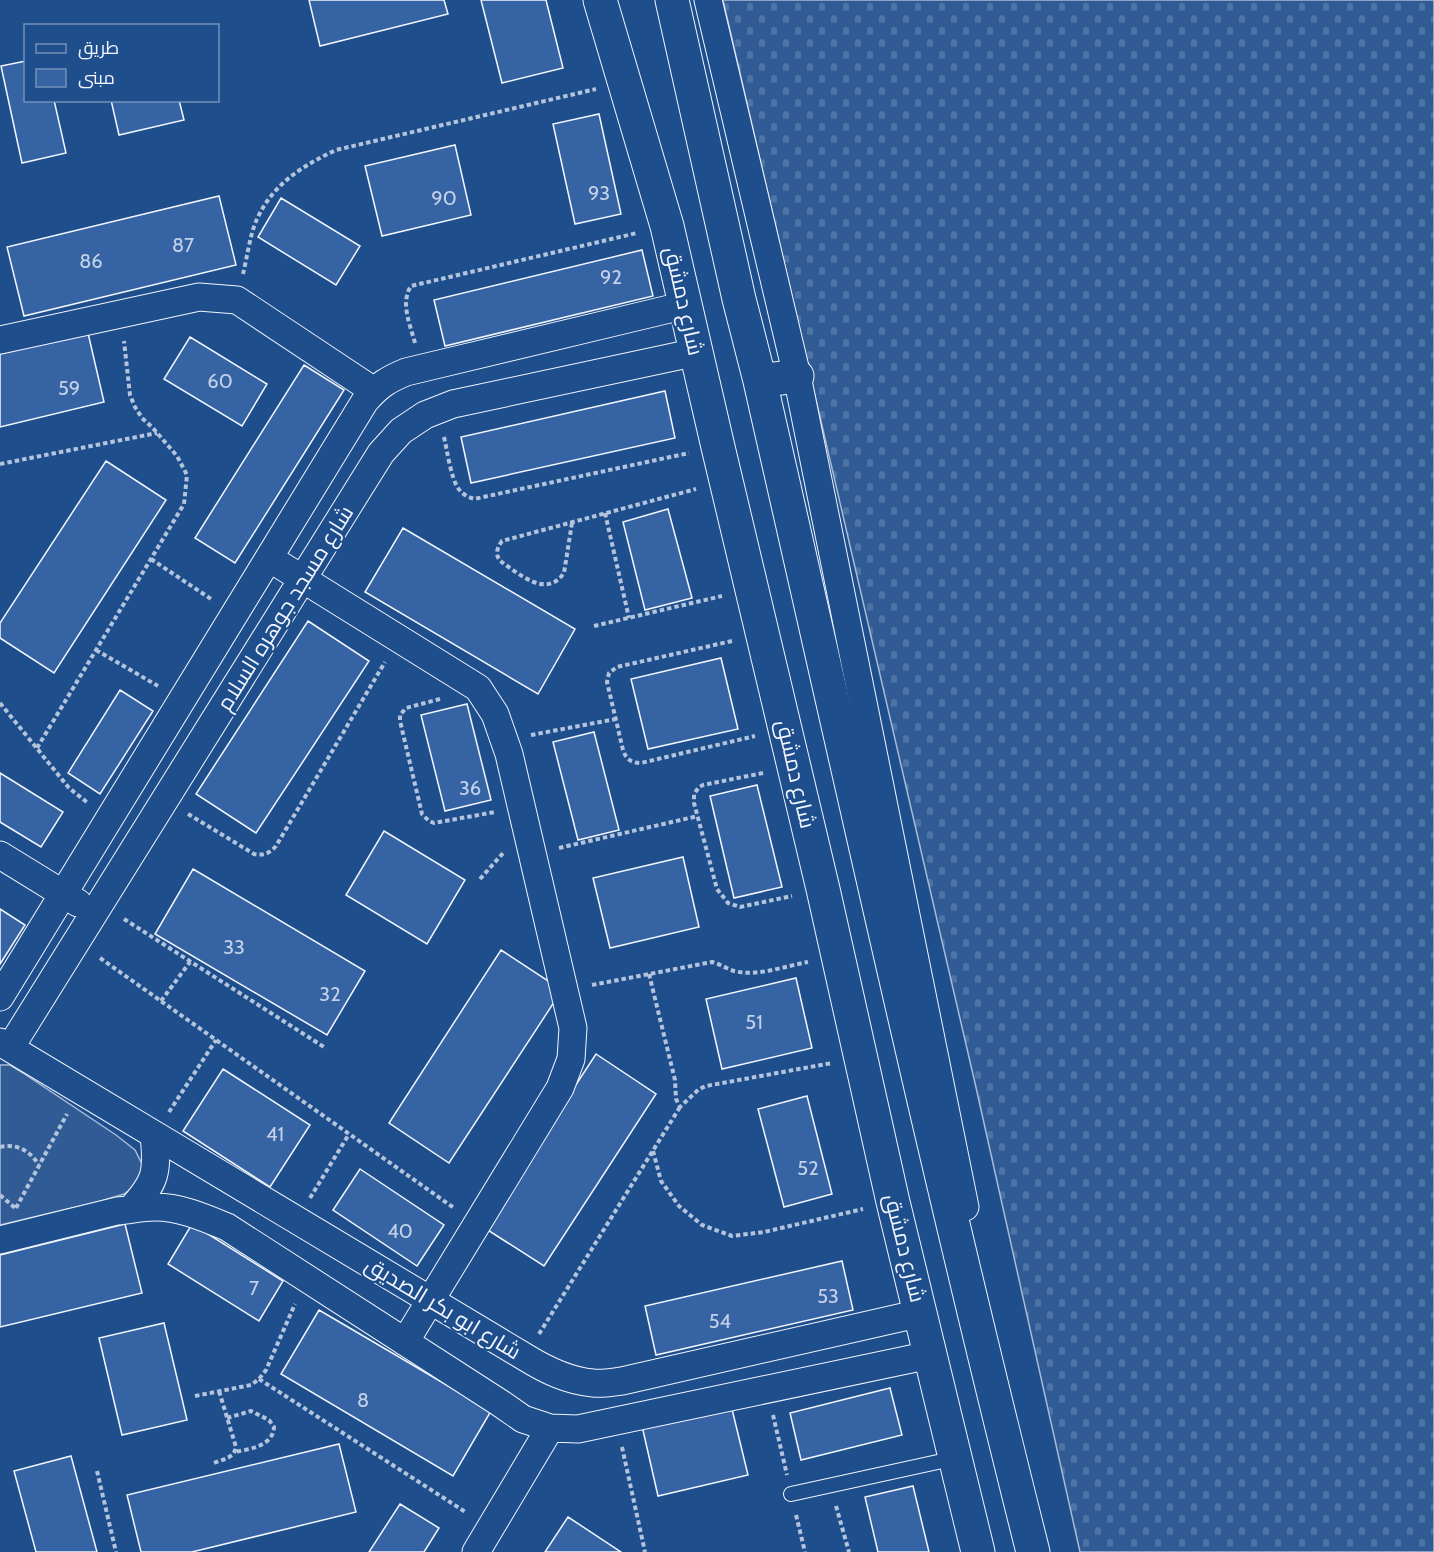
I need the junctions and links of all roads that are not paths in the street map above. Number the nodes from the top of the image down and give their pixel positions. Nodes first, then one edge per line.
1 (600, 0) edge
2 (672, 0) edge
3 (708, 0) edge
4 (686, 305) junction
5 (0, 340) edge
6 (696, 352) junction
7 (797, 376) junction
8 (760, 381) junction
9 (374, 391) junction
10 (269, 558) junction
11 (303, 579) junction
12 (0, 855) edge
13 (63, 894) junction
14 (98, 909) junction
15 (0, 997) edge
16 (5, 1045) edge
17 (154, 1135) junction
18 (131, 1209) junction
19 (5, 1228) edge
20 (430, 1301) junction
21 (921, 1313) junction
22 (405, 1342) junction
23 (930, 1355) junction
24 (994, 1397) junction
25 (550, 1428) junction
26 (956, 1458) junction
27 (791, 1494) road end
28 (476, 1552) edge
29 (978, 1552) edge
30 (1033, 1552) edge

1 - 4 street, شارع دمشق
2 - 8 street
3 - 7 street
4 - 6 street, شارع دمشق
4 - 9 street, شارع مسجد جوهره السلام
5 - 9 street
6 - 11 street, شارع مسجد جوهره السلام
6 - 21 street, شارع دمشق
7 - 8 street
7 - 24 street
8 - 24 street
9 - 10 street, شارع مسجد جوهره السلام
10 - 11 street
10 - 13 street, شارع مسجد جوهره السلام
11 - 14 street, شارع مسجد جوهره السلام
11 - 20 street
12 - 13 street
13 - 14 street
13 - 15 street, شارع مسجد جوهره السلام
14 - 16 street, شارع مسجد جوهره السلام
16 - 17 street, شارع ابو بكر الصديق
17 - 18 street
17 - 20 street, شارع ابو بكر الصديق
18 - 19 street, شارع ابو بكر الصديق
18 - 22 street, شارع ابو بكر الصديق
20 - 21 street, شارع ابو بكر الصديق
20 - 22 street
21 - 23 street, شارع دمشق
22 - 25 street, شارع ابو بكر الصديق
23 - 25 street, شارع ابو بكر الصديق
23 - 26 street, شارع دمشق
24 - 30 street
25 - 28 street
26 - 27 lane
26 - 29 street, شارع دمشق

